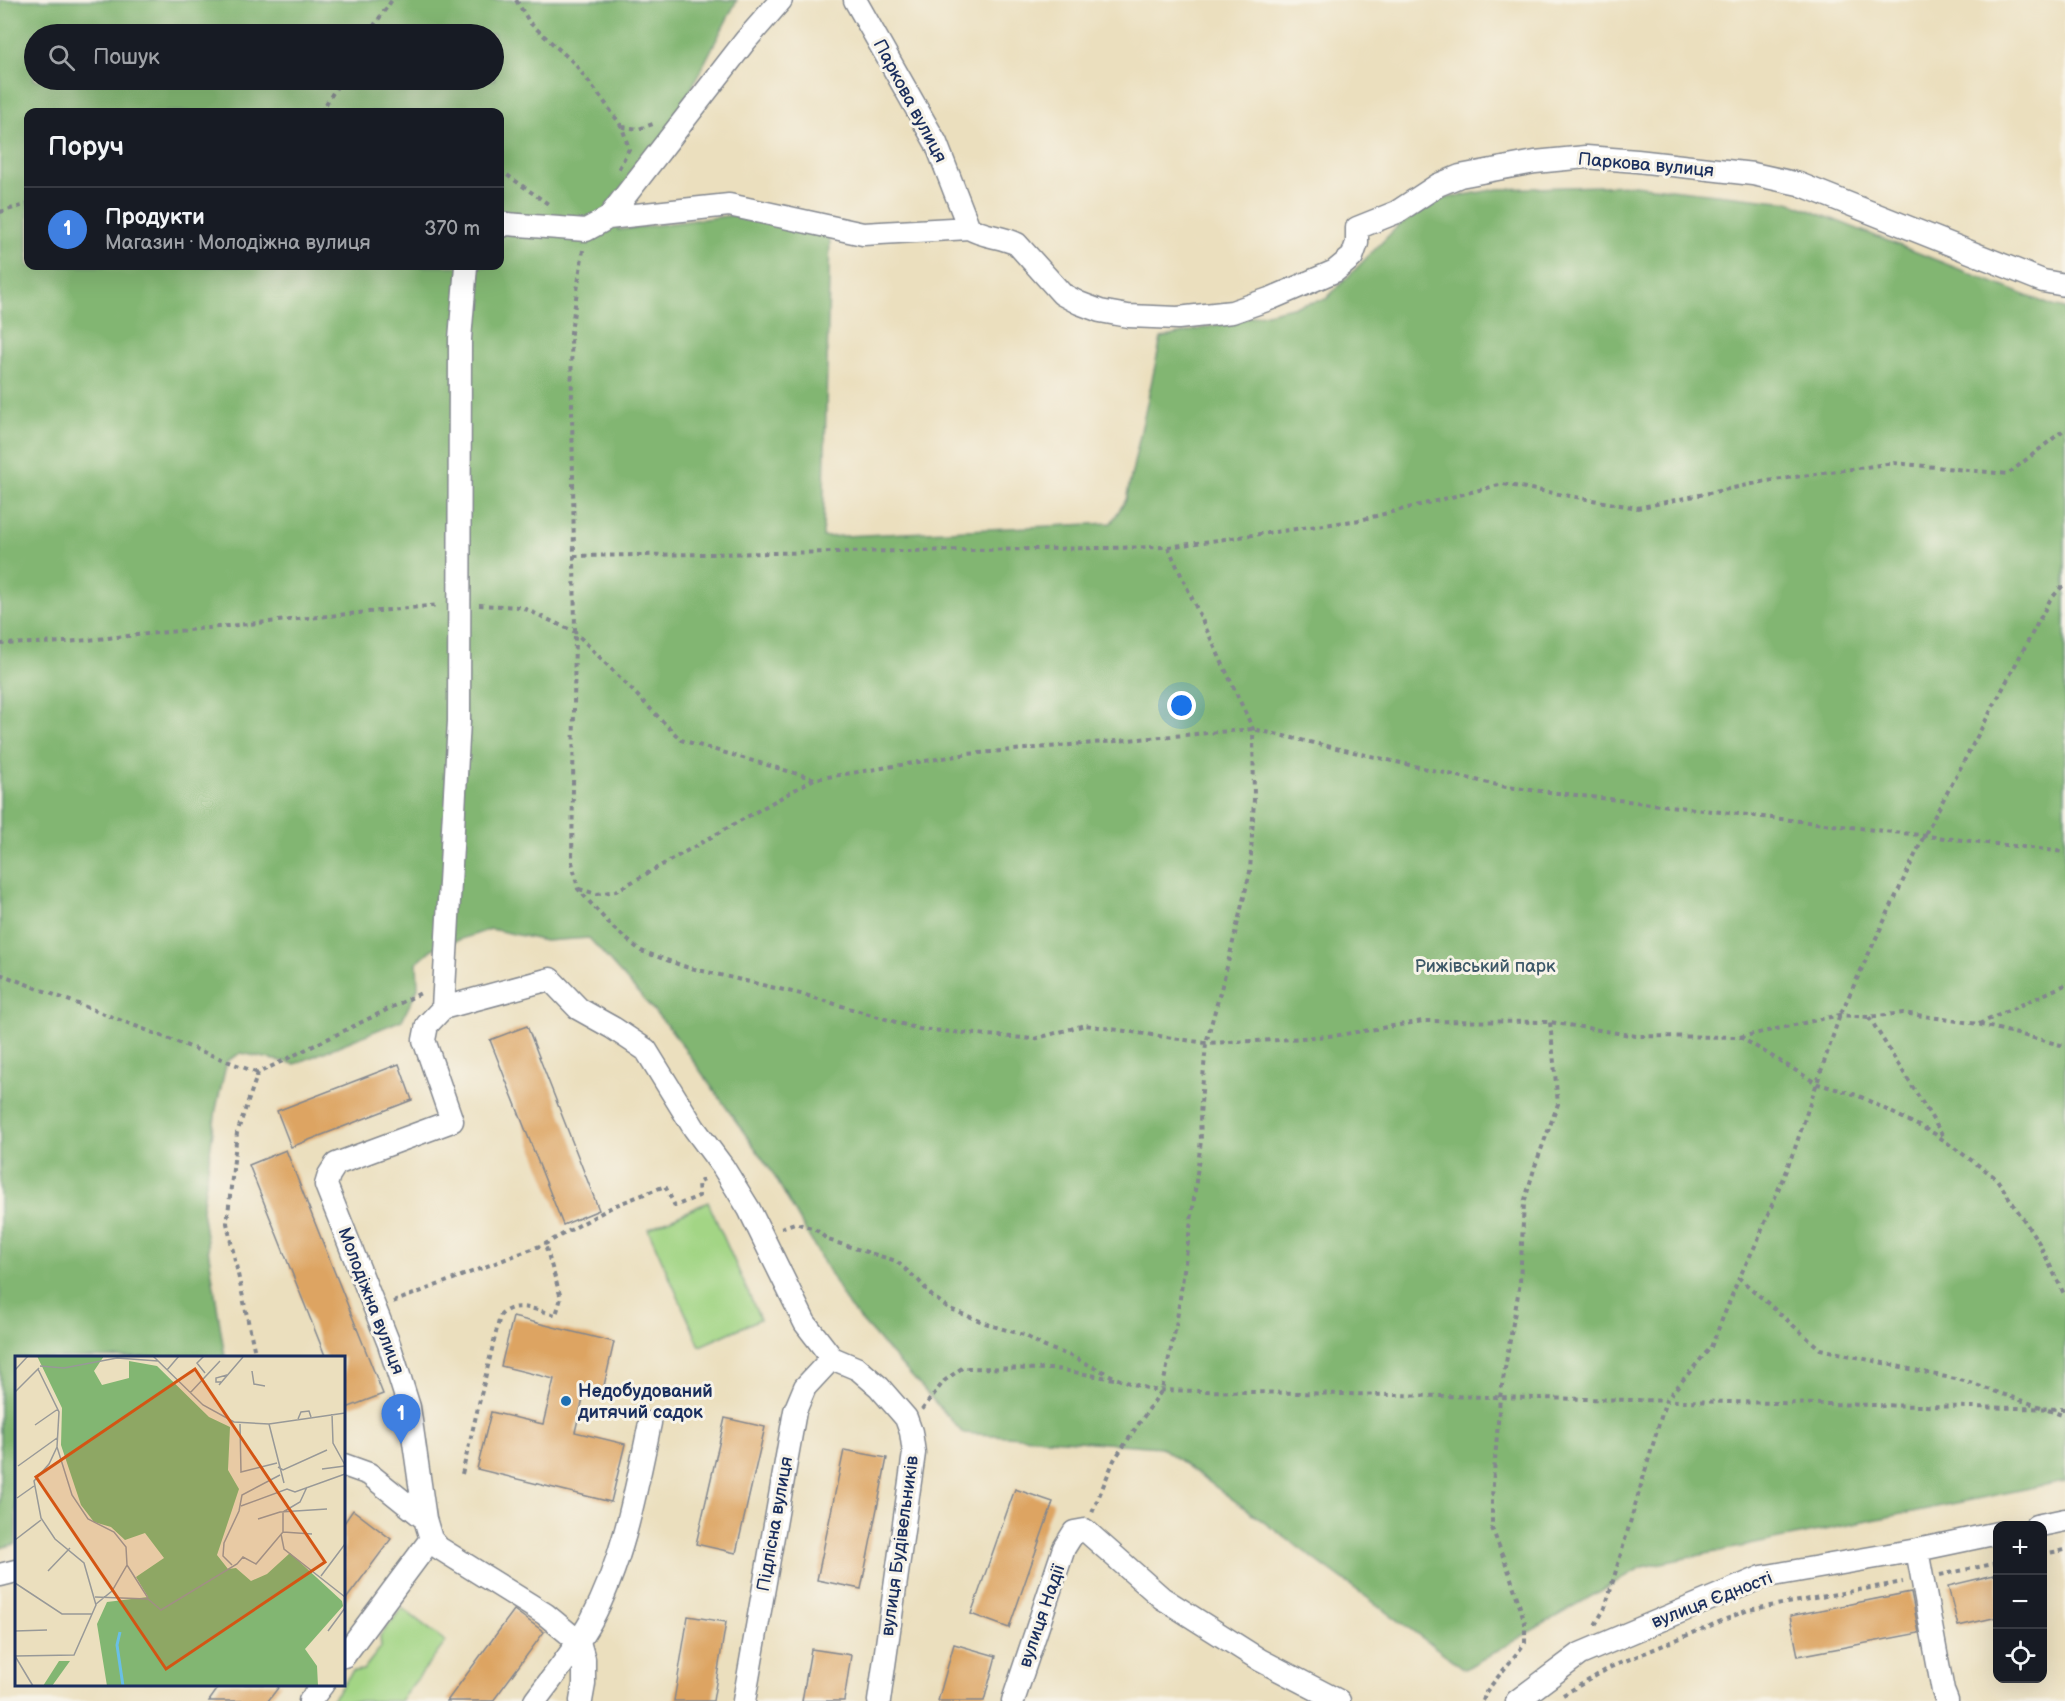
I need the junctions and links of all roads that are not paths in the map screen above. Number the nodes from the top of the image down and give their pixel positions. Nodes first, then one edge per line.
1 (781, 0) edge
2 (855, 0) edge
3 (608, 218) junction
4 (504, 226) edge
5 (969, 228) junction
6 (466, 270) edge
7 (2065, 285) edge
8 (443, 1008) junction
9 (832, 1358) junction
10 (650, 1422) dead end
11 (345, 1466) edge
12 (2065, 1520) edge
13 (2047, 1524) edge
14 (428, 1529) junction
15 (1993, 1534) edge
16 (1917, 1550) junction
17 (15, 1570) edge
18 (0, 1575) edge
19 (579, 1641) junction
20 (345, 1654) edge
21 (321, 1686) edge
22 (310, 1701) edge
23 (535, 1701) edge
24 (581, 1701) edge
25 (744, 1701) edge
26 (879, 1701) edge
27 (1013, 1701) edge
28 (1339, 1701) edge
29 (1517, 1701) edge
30 (1947, 1701) edge

1 - 3 street
2 - 5 street, Паркова вулиця
3 - 4 street
3 - 5 street
5 - 7 street, Паркова вулиця
6 - 8 street
8 - 9 street
8 - 14 street, Молодіжна вулиця
9 - 25 street, Підлісна вулиця
9 - 26 street, вулиця Будівельників
10 - 19 street
11 - 14 street
12 - 13 street
14 - 19 street
14 - 20 street
15 - 16 street, вулиця Єдності
16 - 29 street, вулиця Єдності
16 - 30 street
17 - 18 street
19 - 23 street
19 - 24 street
21 - 22 street
27 - 28 street, вулиця Надії

